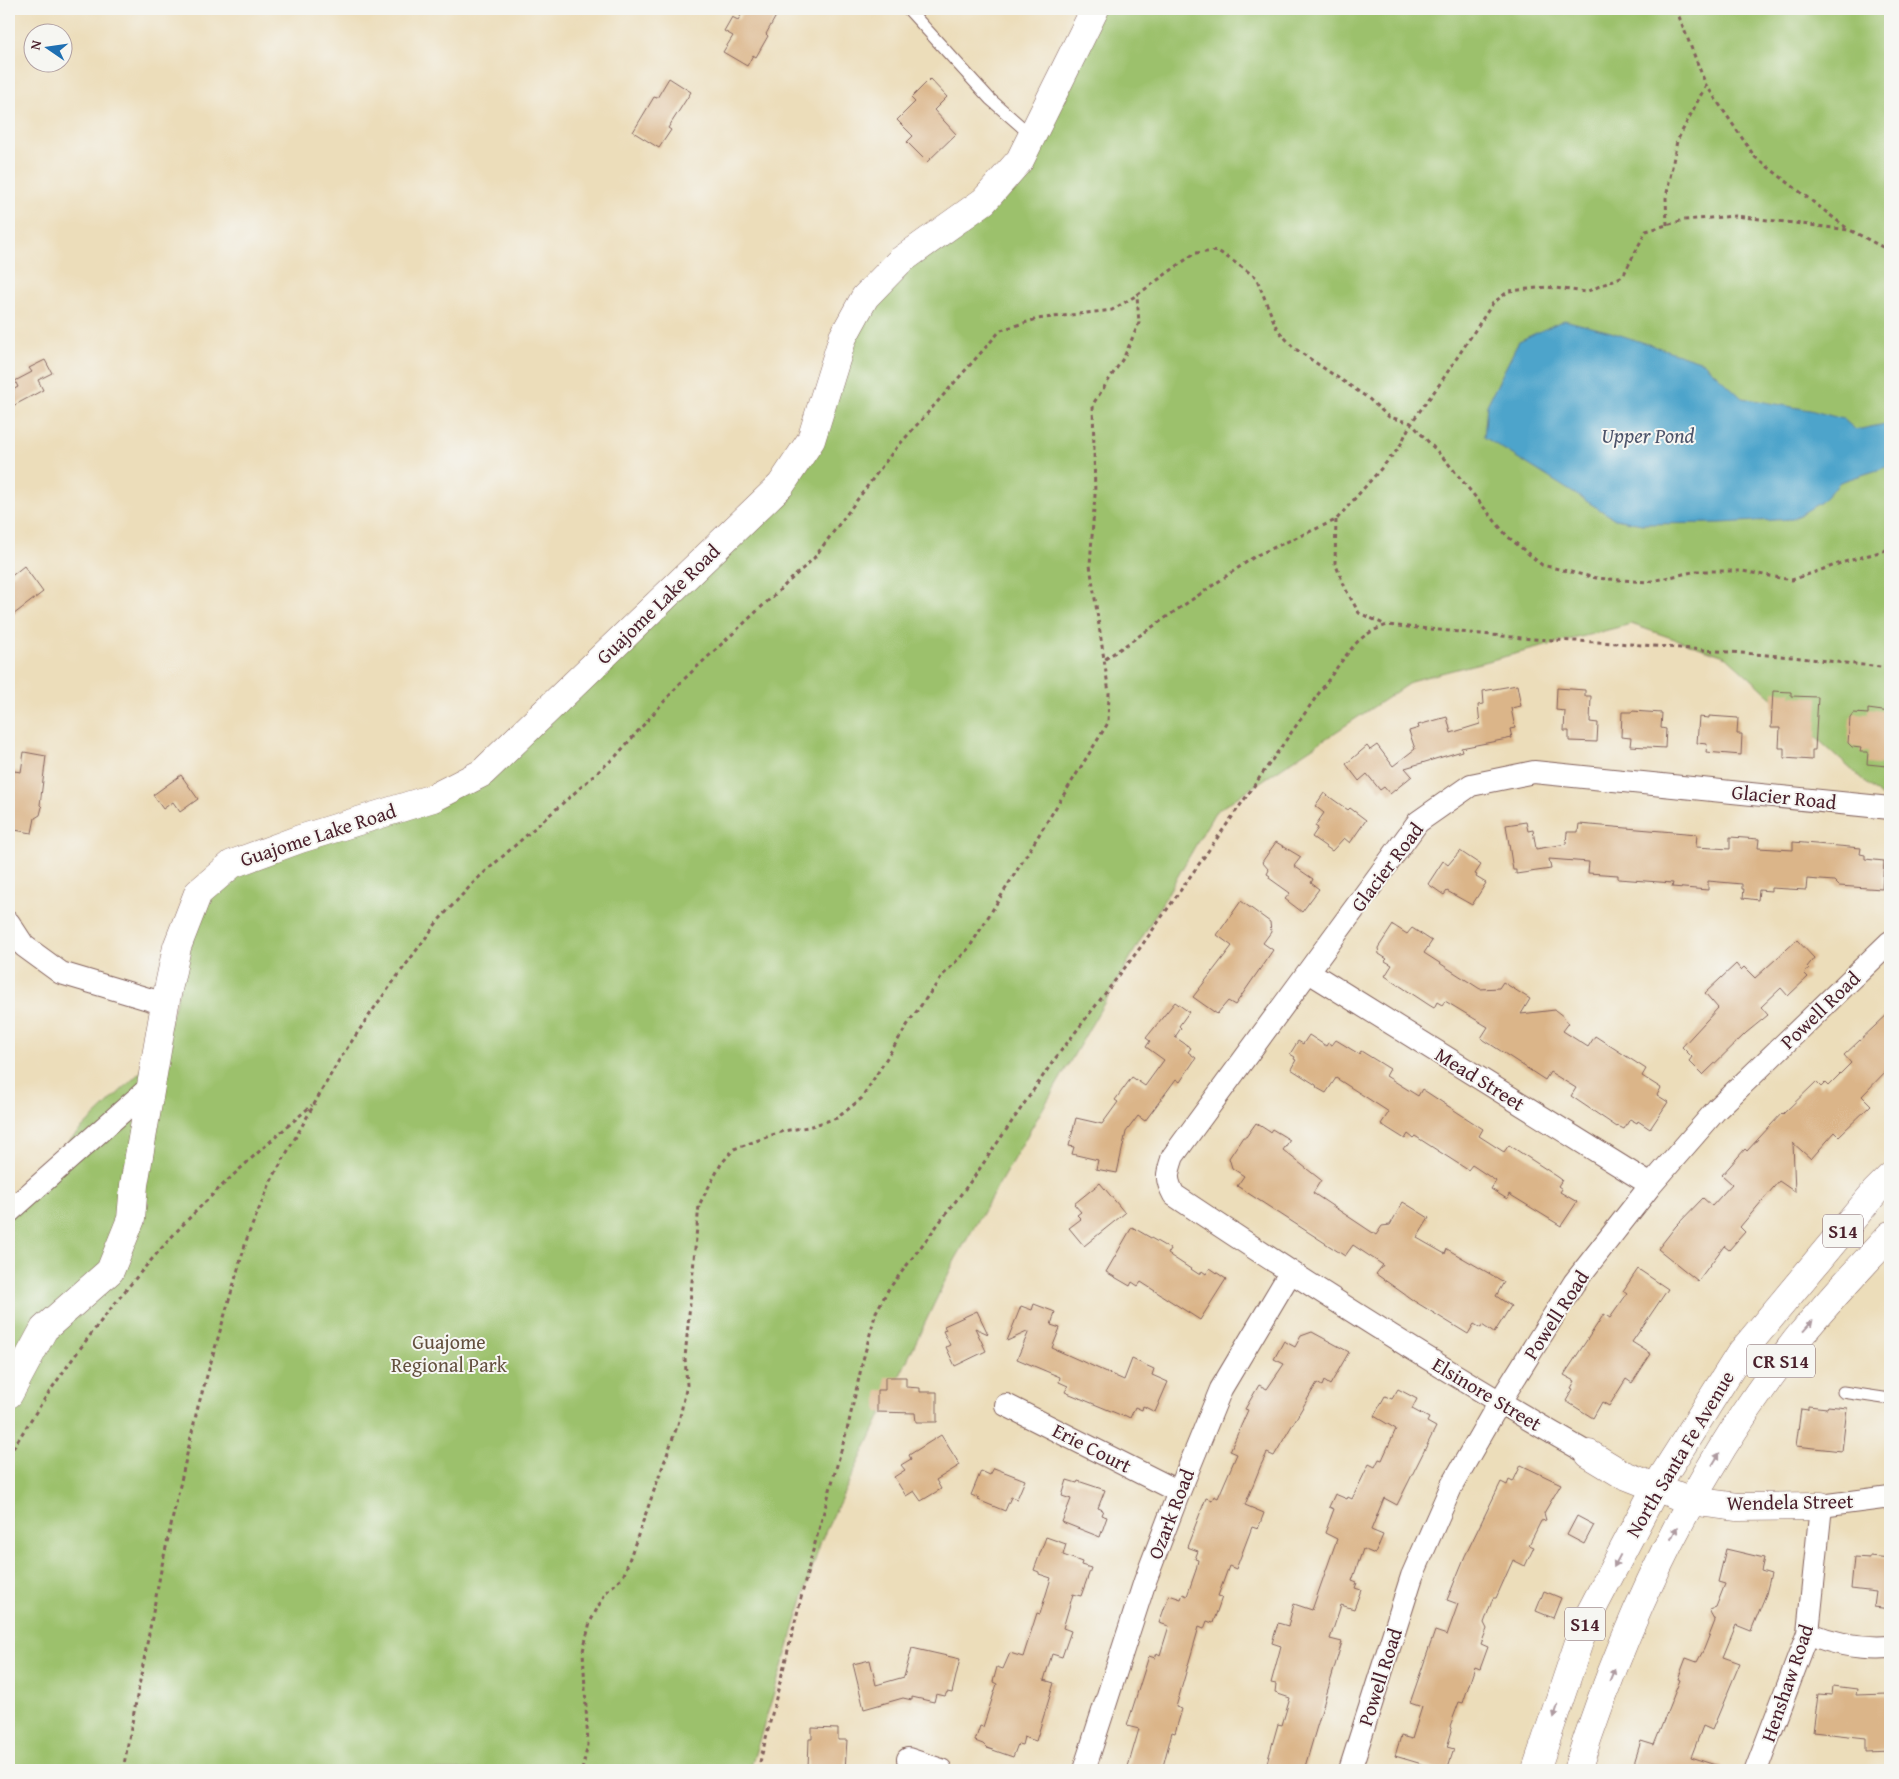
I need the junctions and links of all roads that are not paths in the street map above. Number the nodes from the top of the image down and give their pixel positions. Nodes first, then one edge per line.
1 (908, 9) edge
2 (1095, 9) edge
3 (1032, 136) junction
4 (1890, 808) edge
5 (9, 923) edge
6 (1890, 942) edge
7 (1309, 972) junction
8 (165, 1004) junction
9 (150, 1087) junction
10 (1890, 1177) edge
11 (1651, 1185) junction
12 (9, 1212) edge
13 (1890, 1235) edge
14 (1290, 1273) junction
15 (1843, 1392) dead end
16 (9, 1394) edge
17 (1890, 1399) edge
18 (1499, 1403) junction
19 (1006, 1404) dead end
20 (1589, 1454) joint
21 (1656, 1487) junction
22 (1179, 1492) junction
23 (1890, 1498) edge
24 (1690, 1500) junction
25 (1821, 1506) junction
26 (1808, 1633) junction
27 (1890, 1647) edge
28 (908, 1759) dead end
29 (941, 1770) edge
30 (1084, 1770) edge
31 (1350, 1770) edge
32 (1536, 1770) edge
33 (1577, 1770) edge
34 (1756, 1770) edge

1 - 3 lane
2 - 3 street, Guajome Lake Road
3 - 8 street, Guajome Lake Road
4 - 7 street, Glacier Road
5 - 8 street
6 - 11 street, Powell Road
7 - 11 street, Mead Street
7 - 14 street, Glacier Road
8 - 9 street, Guajome Lake Road
9 - 12 street
9 - 16 street, Guajome Lake Road
10 - 21 street, North Santa Fe Avenue / S14
11 - 18 street, Powell Road
24 -> 13 street, North Santa Fe Avenue / CR S14
14 - 18 street, Elsinore Street
14 - 22 street, Ozark Road
15 - 17 lane
18 - 20 street, Elsinore Street
18 - 31 street, Powell Road
19 - 22 street, Erie Court
20 - 21 street, Elsinore Street
21 - 24 street, Elsinore Street
21 -> 32 street, North Santa Fe Avenue / S14
22 - 30 street, Ozark Road
23 - 25 street, Wendela Street
24 - 25 street, Wendela Street
33 -> 24 street, North Santa Fe Avenue / CR S14
25 - 26 street, Henshaw Road
26 - 27 street
26 - 34 street, Henshaw Road
28 - 29 street

